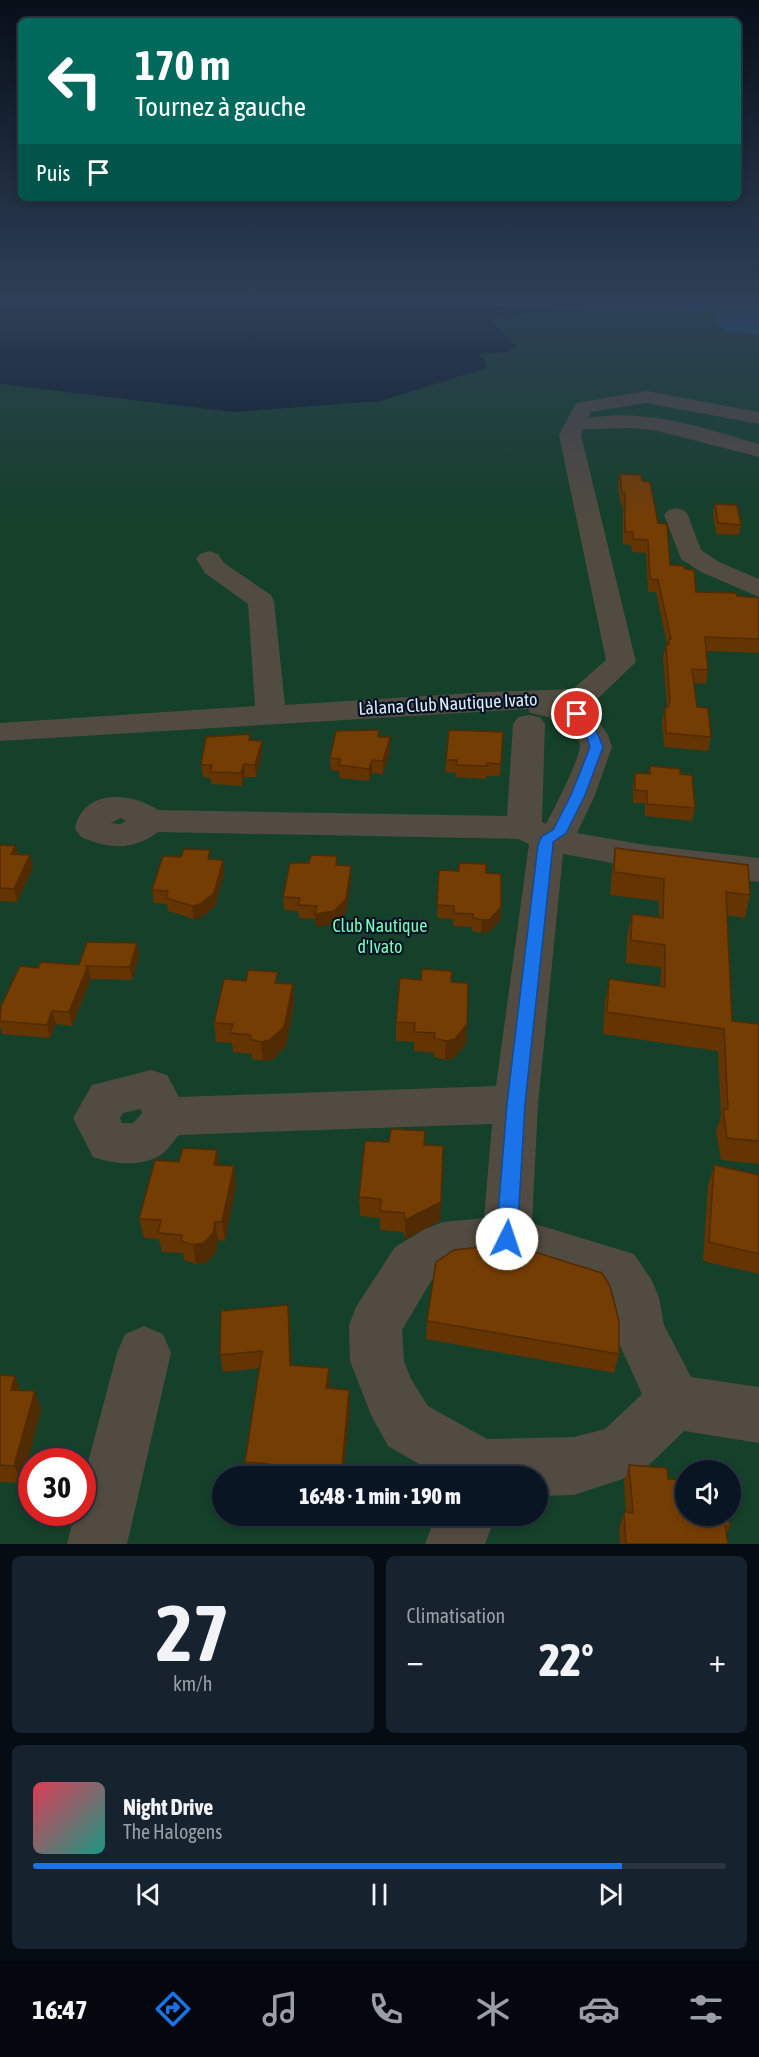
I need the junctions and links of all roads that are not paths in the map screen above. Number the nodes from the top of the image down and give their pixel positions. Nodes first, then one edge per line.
1 (759, 418) edge
2 (570, 435) junction
3 (748, 445) edge
4 (759, 451) edge
5 (676, 515) dead end
6 (208, 559) dead end
7 (759, 589) edge
8 (513, 712) junction
9 (272, 715) junction
10 (0, 732) edge
11 (150, 821) dead end
12 (535, 833) junction
13 (759, 870) edge
14 (516, 1104) junction
15 (167, 1116) dead end
16 (507, 1239) junction
17 (144, 1353) dead end
18 (674, 1402) junction
19 (759, 1415) edge
20 (453, 1466) edge
21 (548, 1471) edge
22 (462, 1526) edge
23 (98, 1544) edge
24 (455, 1544) edge

1 - 2 street
2 - 3 street
2 - 8 street, Làlana Club Nautique Ivato
3 - 4 street
5 - 7 street
6 - 9 street
8 - 9 street, Làlana Club Nautique Ivato
8 - 12 street
8 - 12 street
9 - 10 street, Làlana Club Nautique Ivato
11 - 12 street
12 - 13 street
12 - 14 street
14 - 15 street
14 - 16 street
16 - 18 street
16 - 20 street
17 - 23 street
18 - 19 street
18 - 21 street
22 - 24 street

